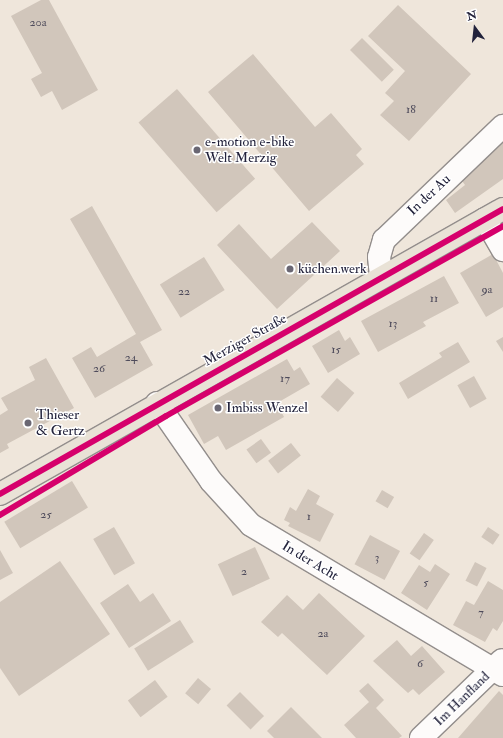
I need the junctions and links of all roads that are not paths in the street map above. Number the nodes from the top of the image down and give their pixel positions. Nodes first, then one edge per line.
1 (503, 126) edge
2 (494, 214) edge
3 (503, 250) edge
4 (381, 276) junction
5 (157, 403) junction
6 (0, 494) edge
7 (500, 668) edge
8 (421, 738) edge

1 - 4 street, In der Au
2 - 3 street
2 - 4 main road, Merziger Straße
4 - 5 main road, Merziger Straße
5 - 6 main road, Merziger Straße
5 - 7 street, In der Acht
7 - 8 street, Im Hanfland

